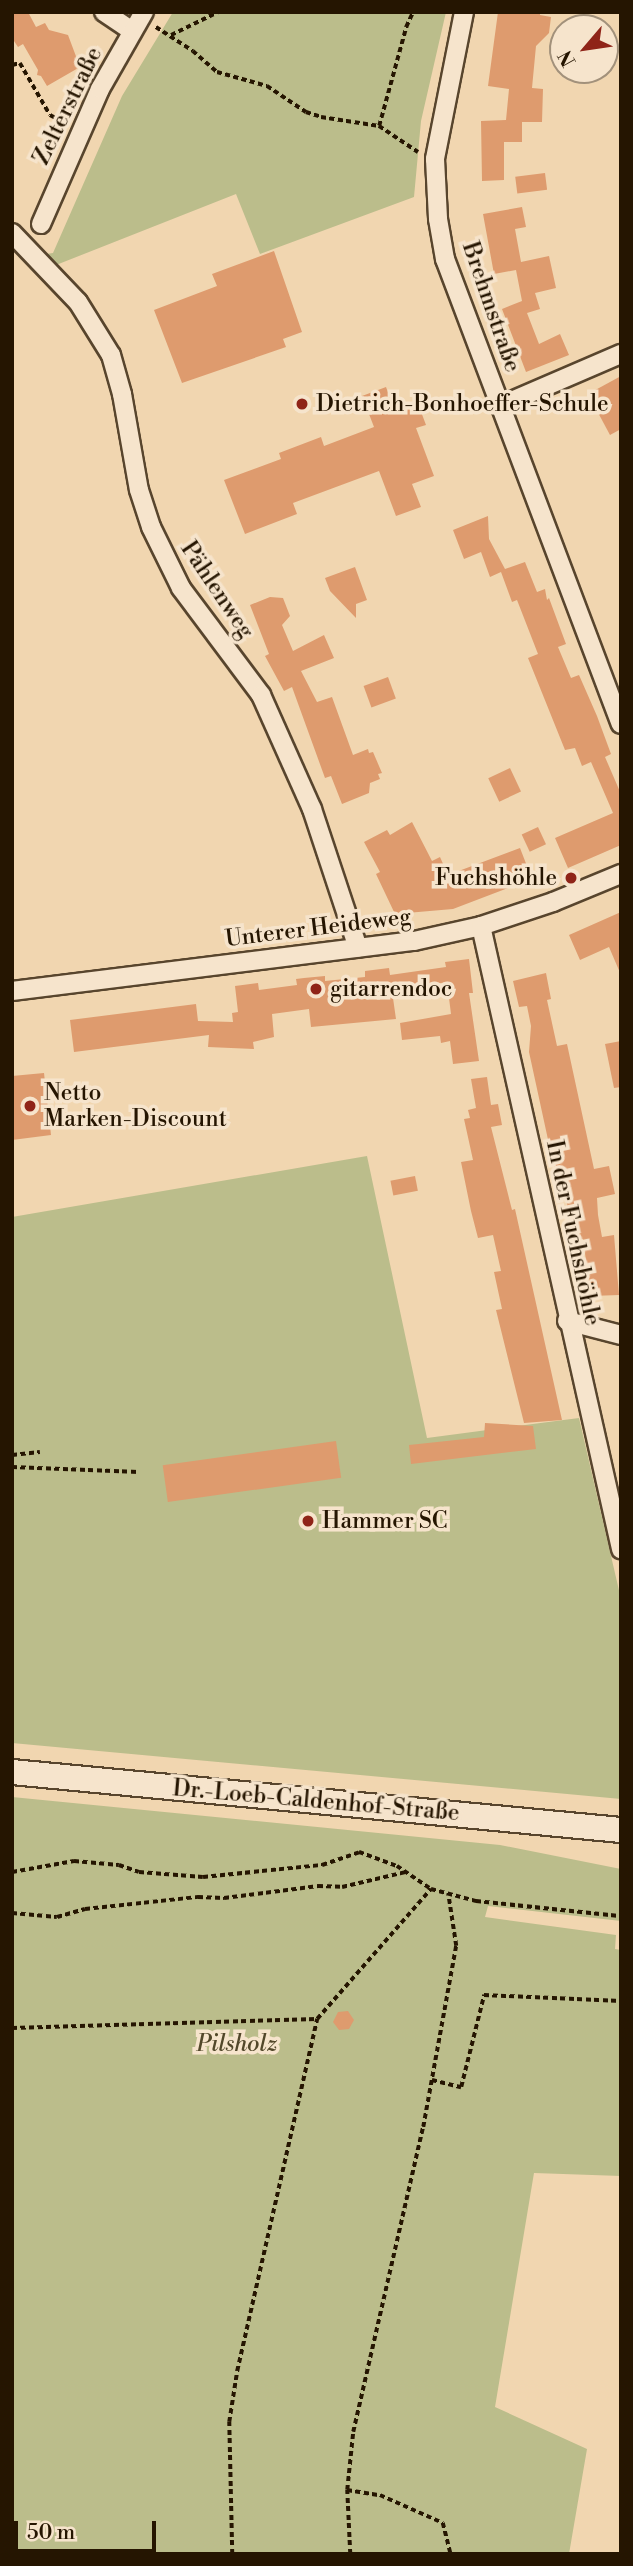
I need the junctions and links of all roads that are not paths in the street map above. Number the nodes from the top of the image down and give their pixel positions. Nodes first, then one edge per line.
1 (104, 12) edge
2 (464, 12) edge
3 (150, 20) edge
4 (132, 31) junction
5 (41, 223) dead end
6 (12, 233) edge
7 (621, 354) edge
8 (500, 406) junction
9 (621, 723) edge
10 (621, 874) edge
11 (481, 926) junction
12 (358, 948) junction
13 (12, 991) edge
14 (567, 1321) junction
15 (621, 1335) edge
16 (621, 1549) edge
17 (12, 1772) edge
18 (621, 1830) edge

1 - 4 street
2 - 8 street, Brehmstraße
3 - 4 street, Zelterstraße
4 - 5 street, Zelterstraße
6 - 12 street, Pählenweg
7 - 8 street
8 - 9 street, Brehmstraße
10 - 11 street, Unterer Heideweg
11 - 12 street, Unterer Heideweg
11 - 14 street, In der Fuchshöhle
12 - 13 street, Unterer Heideweg
14 - 15 street
14 - 16 street, In der Fuchshöhle
17 - 18 main road, Dr.-Loeb-Caldenhof-Straße

